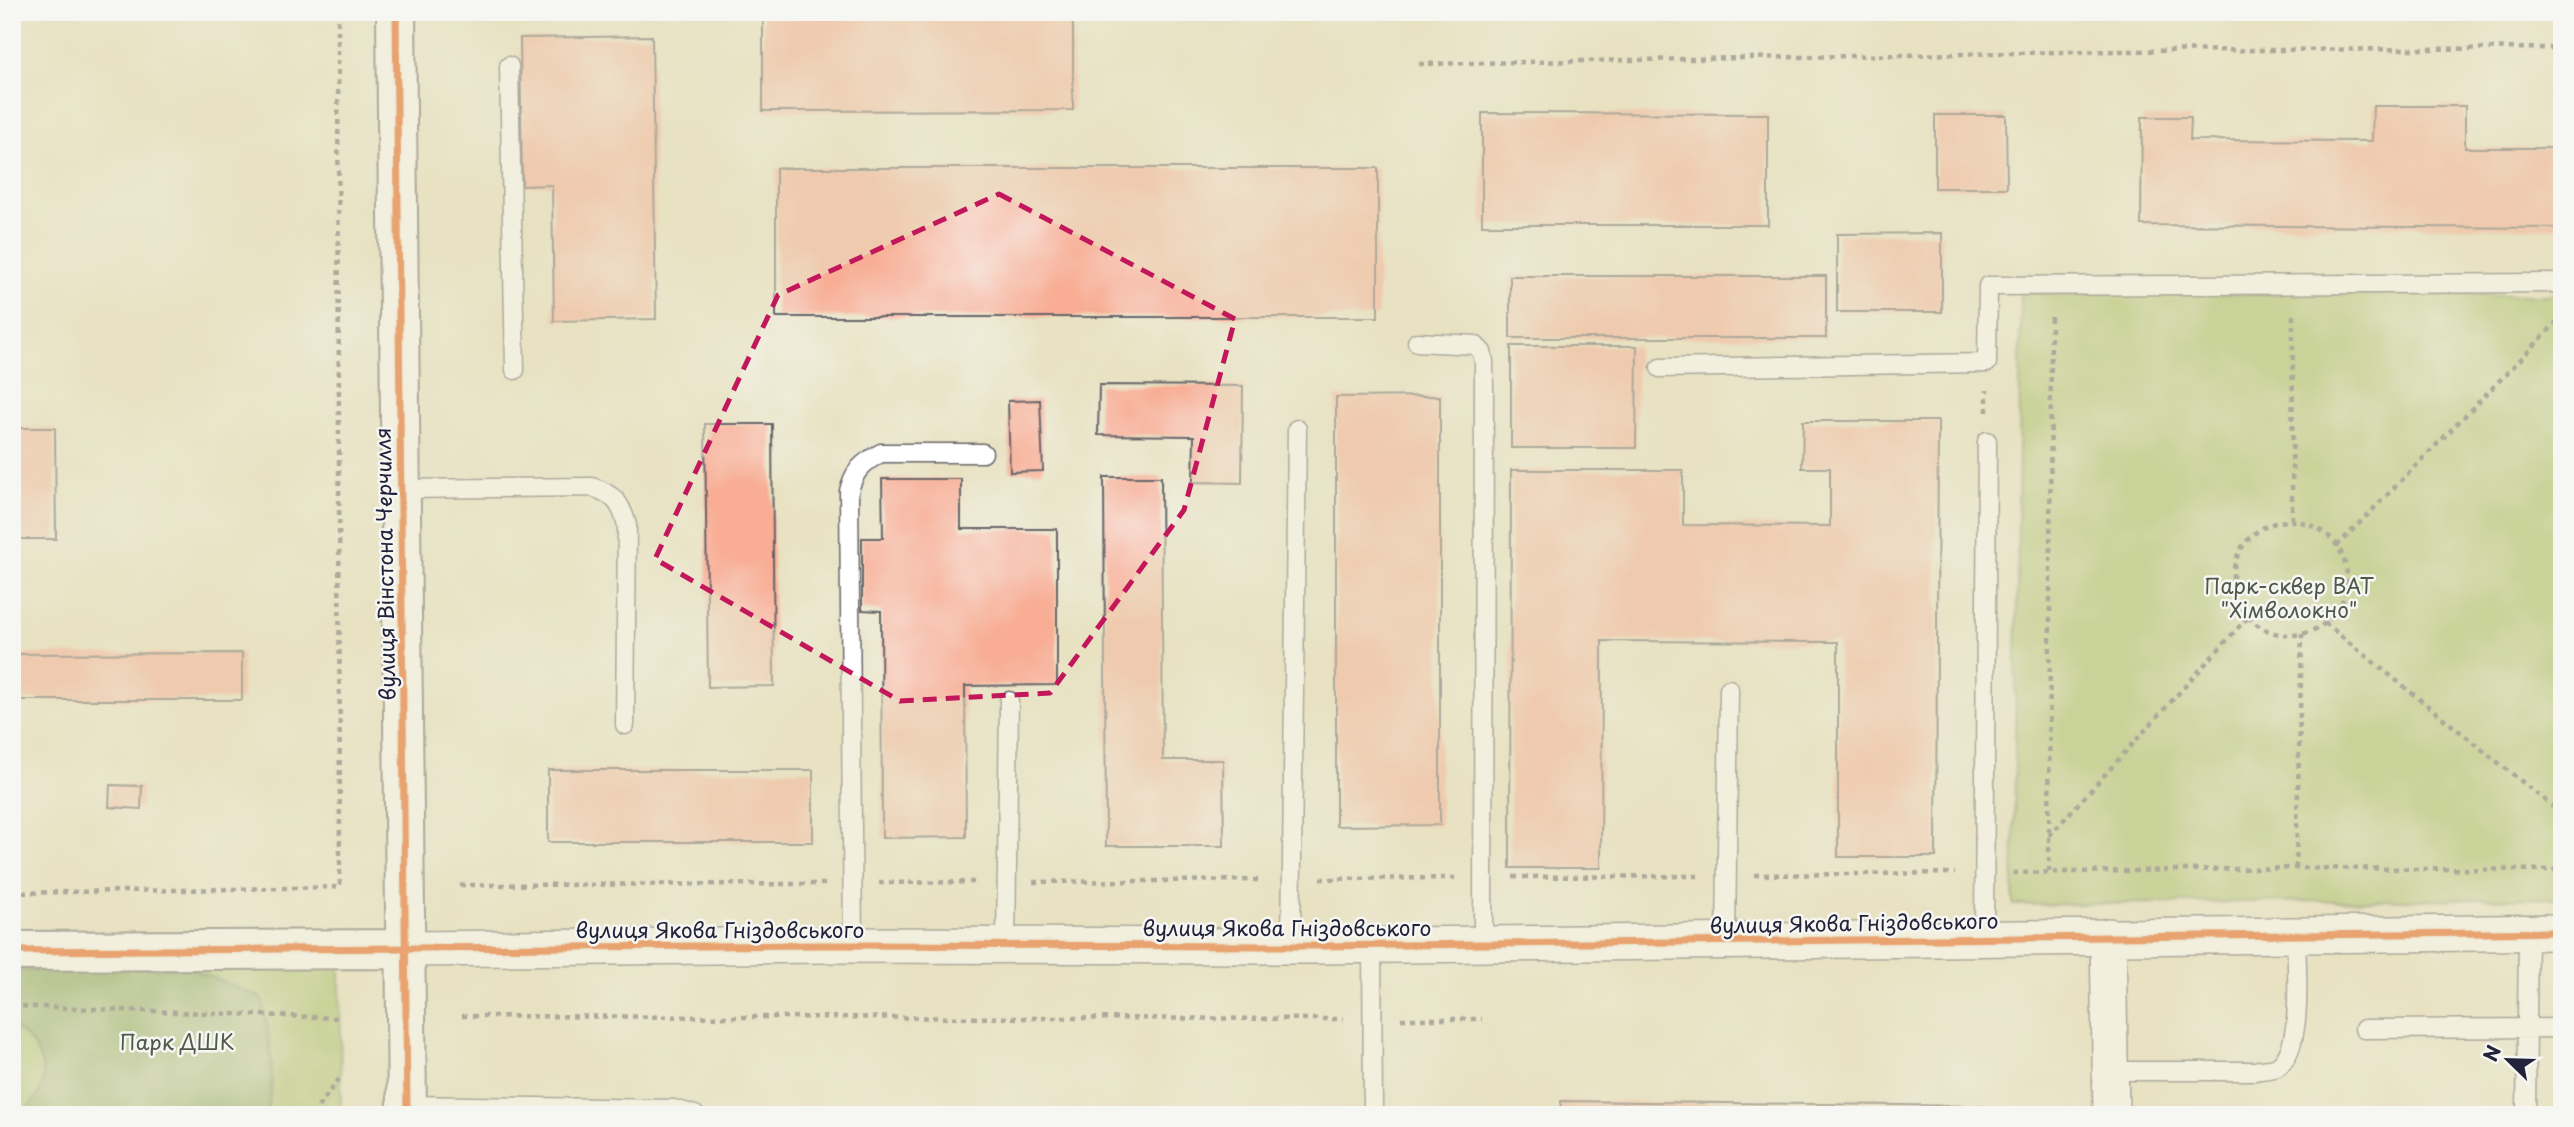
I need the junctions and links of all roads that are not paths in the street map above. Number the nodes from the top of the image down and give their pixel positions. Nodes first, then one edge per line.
1 (396, 12) edge
2 (509, 66) dead end
3 (2562, 283) edge
4 (1417, 342) dead end
5 (1660, 368) dead end
6 (515, 370) dead end
7 (1297, 429) dead end
8 (1987, 441) road end
9 (983, 453) dead end
10 (401, 489) junction
11 (1729, 689) dead end
12 (1009, 701) dead end
13 (625, 725) dead end
14 (2545, 932) edge
15 (2296, 934) junction
16 (2108, 936) junction
17 (1984, 938) junction
18 (1726, 942) junction
19 (1372, 943) junction
20 (1483, 943) junction
21 (853, 945) junction
22 (1006, 945) junction
23 (1291, 946) junction
24 (406, 949) junction
25 (12, 951) edge
26 (2527, 1028) junction
27 (2562, 1028) edge
28 (2364, 1030) dead end
29 (2110, 1071) junction
30 (407, 1110) edge
31 (488, 1111) edge
32 (695, 1115) edge
33 (1373, 1115) edge
34 (2110, 1115) edge
35 (2526, 1115) edge

1 - 10 street, вулиця Вінстона Черчилля
2 - 6 lane
3 - 5 lane
4 - 20 lane
7 - 23 lane
8 - 17 lane
9 - 21 lane
10 - 13 lane
10 - 24 street, вулиця Вінстона Черчилля
11 - 18 lane
12 - 22 lane
14 - 15 street, вулиця Якова Гніздовського
14 - 26 lane
15 - 16 street, вулиця Якова Гніздовського
15 - 29 lane
16 - 17 street, вулиця Якова Гніздовського
16 - 29 street
17 - 18 street, вулиця Якова Гніздовського
18 - 20 street, вулиця Якова Гніздовського
19 - 20 street, вулиця Якова Гніздовського
19 - 23 street, вулиця Якова Гніздовського
19 - 33 lane
21 - 22 street, вулиця Якова Гніздовського
21 - 24 street, вулиця Якова Гніздовського
22 - 23 street, вулиця Якова Гніздовського
24 - 25 street, вулиця Якова Гніздовського
24 - 30 street, вулиця Вінстона Черчилля
26 - 27 lane
26 - 28 lane
26 - 35 lane
29 - 34 street
30 - 31 lane
31 - 32 lane

